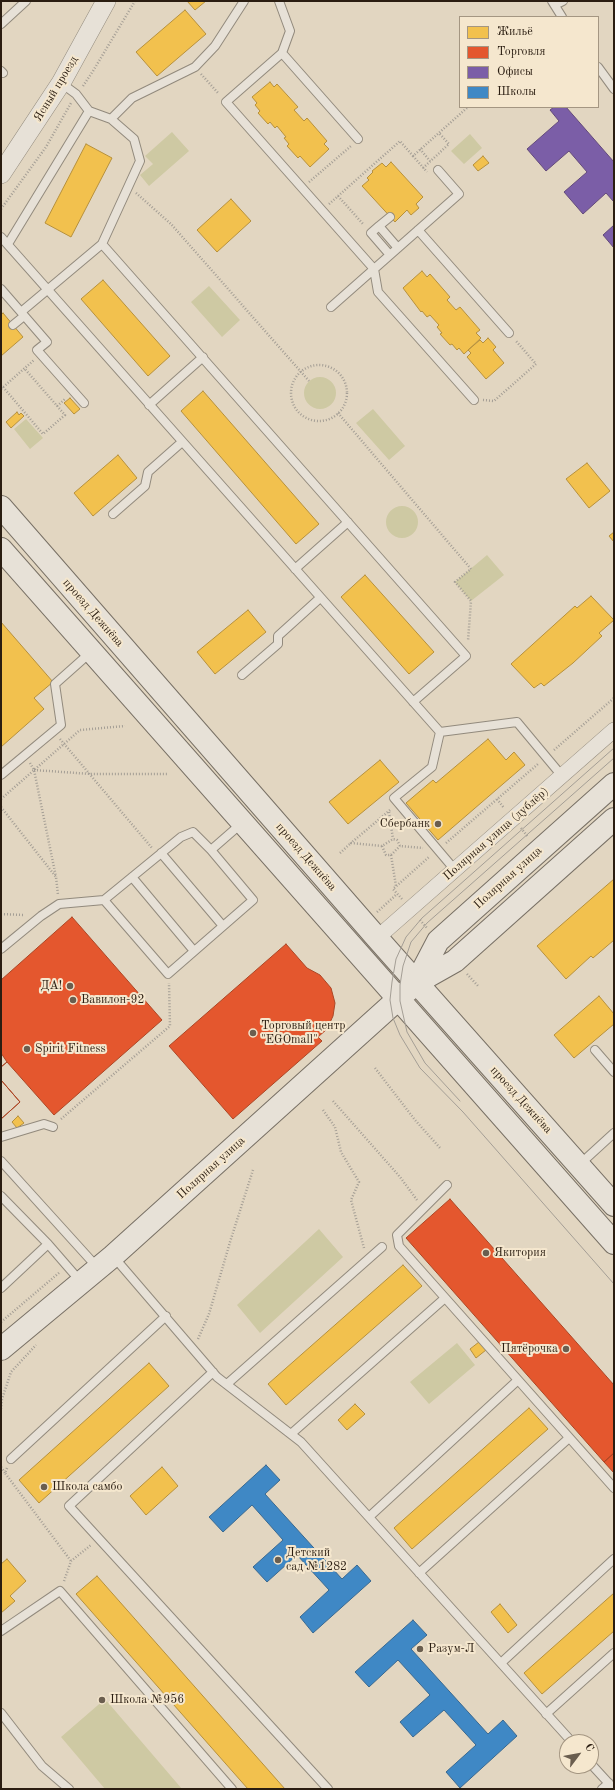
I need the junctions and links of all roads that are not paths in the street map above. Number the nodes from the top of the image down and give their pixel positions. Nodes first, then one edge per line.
1 (26, 1) edge
2 (106, 1) edge
3 (244, 1) edge
4 (280, 1) edge
5 (563, 1) edge
6 (554, 3) edge
7 (561, 16) edge
8 (1, 24) edge
9 (282, 52) junction
10 (599, 68) edge
11 (61, 83) junction
12 (614, 89) edge
13 (89, 111) junction
14 (111, 119) junction
15 (358, 139) road end
16 (438, 170) road end
17 (1, 174) edge
18 (390, 217) dead end
19 (379, 226) junction
20 (418, 230) junction
21 (1, 237) edge
22 (8, 244) junction
23 (102, 244) junction
24 (398, 248) junction
25 (390, 255) junction
26 (374, 270) junction
27 (1, 289) edge
28 (46, 289) junction
29 (332, 307) dead end
30 (22, 314) junction
31 (13, 325) dead end
32 (509, 333) road end
33 (203, 357) junction
34 (474, 400) dead end
35 (84, 403) dead end
36 (149, 404) junction
37 (182, 442) junction
38 (1, 507) edge
39 (113, 514) dead end
40 (348, 522) junction
41 (1, 549) edge
42 (295, 569) junction
43 (320, 598) junction
44 (91, 652) junction
45 (242, 675) dead end
46 (413, 702) junction
47 (614, 730) edge
48 (440, 732) junction
49 (1, 775) edge
50 (562, 776) junction
51 (614, 784) edge
52 (242, 822) junction
53 (610, 826) edge
54 (211, 850) junction
55 (160, 855) junction
56 (455, 870) junction
57 (132, 877) junction
58 (104, 900) junction
59 (223, 926) junction
60 (377, 938) junction
61 (1, 949) edge
62 (194, 951) junction
63 (416, 983) junction
64 (398, 999) junction
65 (594, 1050) dead end
66 (614, 1072) edge
67 (55, 1125) road end
68 (614, 1133) edge
69 (1, 1136) edge
70 (1, 1161) edge
71 (579, 1166) junction
72 (447, 1185) dead end
73 (1, 1196) edge
74 (614, 1205) edge
75 (48, 1244) junction
76 (614, 1244) edge
77 (382, 1247) dead end
78 (106, 1262) junction
79 (81, 1282) junction
80 (1, 1288) edge
81 (445, 1298) junction
82 (166, 1316) junction
83 (1, 1349) edge
84 (213, 1372) junction
85 (518, 1380) junction
86 (227, 1384) junction
87 (291, 1434) junction
88 (569, 1438) junction
89 (11, 1459) road end
90 (614, 1488) edge
91 (369, 1517) junction
92 (614, 1558) edge
93 (419, 1573) junction
94 (1, 1631) edge
95 (614, 1653) edge
96 (501, 1663) junction
97 (1, 1713) edge
98 (546, 1714) junction
99 (565, 1734) edge
100 (598, 1774) edge
101 (608, 1787) edge
102 (69, 1789) edge
103 (232, 1789) edge
104 (328, 1789) edge

1 - 8 lane
2 - 11 street, Ясный проезд
3 - 14 lane
4 - 9 lane
5 - 6 lane
6 - 7 lane
9 - 15 lane
9 - 26 lane
10 - 12 lane
11 - 13 lane
11 - 17 street, Ясный проезд
13 - 14 lane
13 - 22 lane
14 - 23 lane
16 - 20 lane
18 - 19 lane
19 - 24 lane
19 - 25 lane
20 - 24 lane
20 - 32 lane
21 - 22 lane
22 - 28 lane
23 - 28 lane
23 - 33 lane
24 - 25 lane
25 - 26 lane
26 - 29 lane
26 - 34 lane
27 - 30 lane
28 - 30 lane
28 - 36 lane
30 - 31 lane
30 - 35 lane
33 - 36 lane
33 - 40 lane
36 - 37 lane
37 - 39 lane
37 - 42 lane
38 - 60 main road, проезд Дежнёва
40 - 42 lane
40 - 46 lane
41 - 44 main road, проезд Дежнёва
42 - 43 lane
43 - 45 lane
43 - 46 lane
44 - 49 lane
44 - 52 main road, проезд Дежнёва
46 - 48 lane
47 - 50 street, Полярная улица (дублёр)
48 - 50 lane
48 - 56 lane
50 - 56 street, Полярная улица (дублёр)
51 - 63 main road, Полярная улица
52 - 54 lane
52 - 64 main road, проезд Дежнёва
53 - 63 main road, Полярная улица
54 - 55 lane
54 - 59 lane
55 - 57 lane
55 - 59 lane
56 - 60 street, Полярная улица (дублёр)
57 - 58 lane
57 - 62 lane
58 - 61 lane
58 - 62 lane
59 - 62 lane
60 - 63 main road, проезд Дежнёва
63 - 64 main road, Полярная улица
63 - 71 main road, проезд Дежнёва
64 - 76 main road, проезд Дежнёва
64 - 78 main road, Полярная улица
65 - 66 lane
67 - 69 lane
68 - 71 lane
70 - 78 lane
71 - 74 main road, проезд Дежнёва
72 - 81 lane
73 - 75 lane
75 - 79 lane
75 - 80 lane
77 - 86 lane
78 - 79 main road, Полярная улица
78 - 82 lane
79 - 83 main road, Полярная улица
81 - 85 lane
81 - 87 lane
82 - 84 lane
82 - 89 lane
84 - 86 lane
84 - 104 lane
85 - 88 lane
85 - 91 lane
86 - 87 lane
87 - 91 lane
88 - 90 lane
88 - 93 lane
91 - 93 lane
92 - 96 lane
93 - 96 lane
94 - 103 lane
95 - 98 lane
96 - 98 lane
97 - 102 lane
98 - 99 lane
100 - 101 lane

